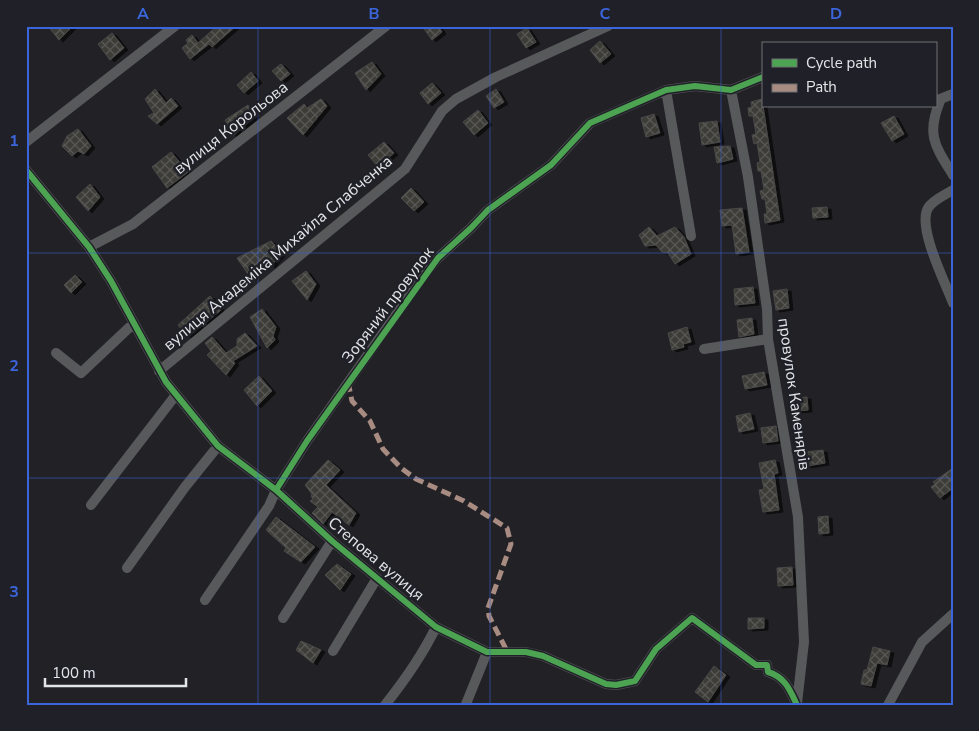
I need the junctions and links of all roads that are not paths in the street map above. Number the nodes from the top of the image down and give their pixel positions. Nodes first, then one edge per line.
1 (175, 26) edge
2 (386, 26) edge
3 (608, 26) edge
4 (762, 77) edge
5 (666, 90) junction
6 (731, 90) junction
7 (953, 94) edge
8 (937, 101) edge
9 (935, 108) edge
10 (26, 142) edge
11 (27, 174) edge
12 (953, 175) edge
13 (953, 190) edge
14 (691, 236) dead end
15 (89, 247) junction
16 (953, 303) edge
17 (134, 323) junction
18 (768, 339) junction
19 (704, 349) dead end
20 (56, 353) dead end
21 (159, 371) junction
22 (175, 396) junction
23 (218, 446) junction
24 (276, 490) junction
25 (91, 505) dead end
26 (332, 540) junction
27 (127, 568) dead end
28 (376, 578) junction
29 (206, 600) dead end
30 (283, 618) dead end
31 (952, 619) edge
32 (436, 627) junction
33 (333, 651) dead end
34 (487, 652) junction
35 (466, 704) edge
36 (385, 705) edge
37 (797, 705) edge
38 (888, 705) edge

1 - 10 street
2 - 15 street, вулиця Корольова
3 - 21 street, вулиця Академіка Михайла Слабченка
4 - 6 street, Зоряний провулок
5 - 6 street, Зоряний провулок
5 - 14 street
5 - 24 street, Зоряний провулок
6 - 18 street, провулок Каменярів
7 - 8 street
9 - 12 street
11 - 15 street, Степова вулиця
13 - 16 street
15 - 17 street, Степова вулиця
17 - 20 street
17 - 21 street, Степова вулиця
18 - 19 street
18 - 37 street, провулок Каменярів
21 - 22 street, Степова вулиця
22 - 23 street, Степова вулиця
22 - 25 street
23 - 24 street, Степова вулиця
23 - 27 street
24 - 26 street, Степова вулиця
24 - 29 street, Зоряний провулок
26 - 28 street, Степова вулиця
26 - 30 street
28 - 32 street, Степова вулиця
28 - 33 street
31 - 38 street
32 - 34 street, Степова вулиця
32 - 36 street
34 - 35 street
34 - 37 street, Степова вулиця

